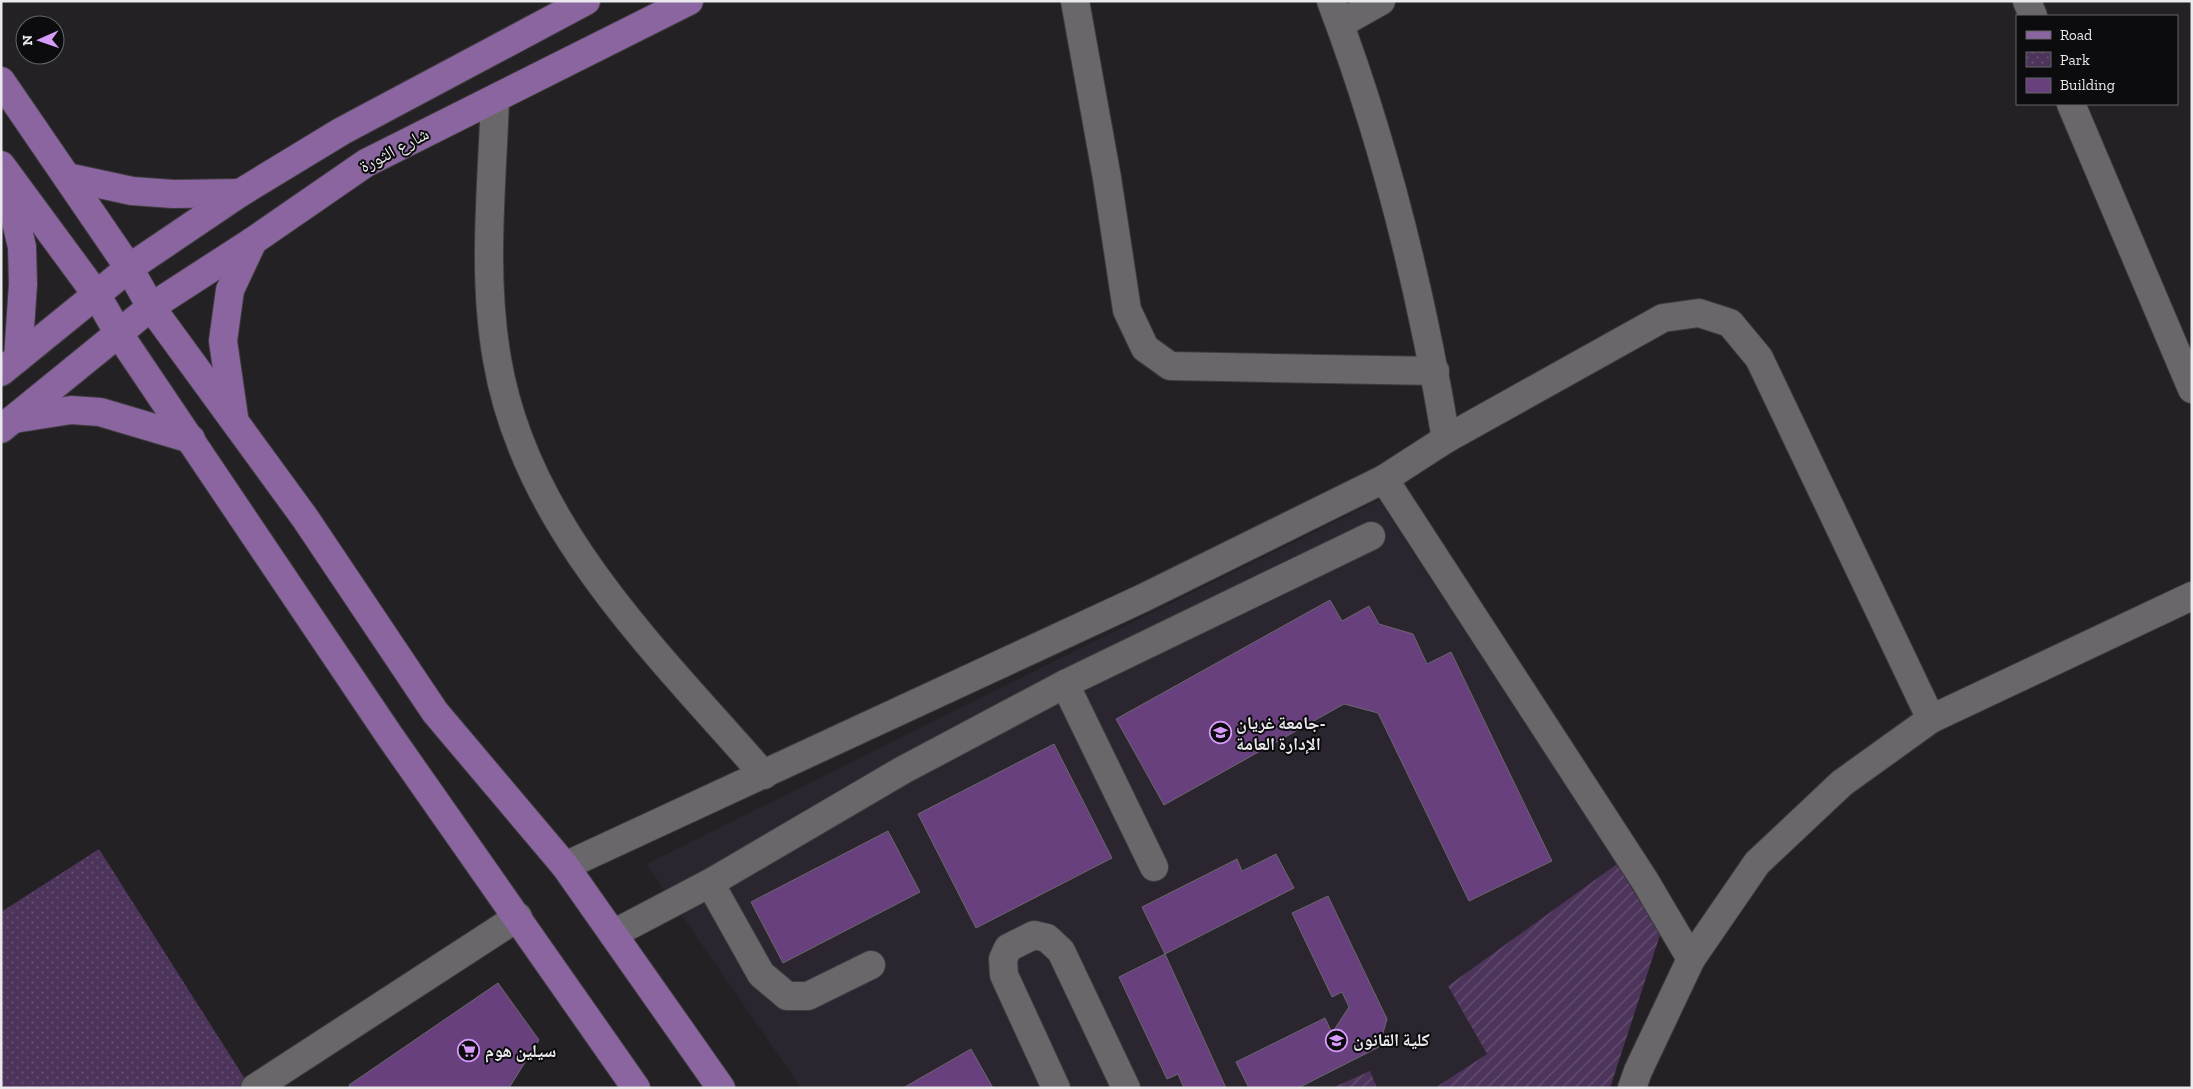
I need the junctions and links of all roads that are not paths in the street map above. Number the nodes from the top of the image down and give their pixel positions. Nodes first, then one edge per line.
1 (586, 1) edge
2 (688, 1) edge
3 (1075, 1) edge
4 (1381, 1) edge
5 (2027, 1) edge
6 (1336, 13) edge
7 (2034, 15) edge
8 (1, 81) edge
9 (495, 99) junction
10 (2071, 105) edge
11 (2, 166) edge
12 (67, 177) junction
13 (240, 193) junction
14 (253, 241) junction
15 (129, 268) junction
16 (96, 294) junction
17 (151, 307) junction
18 (119, 334) junction
19 (10, 365) edge
20 (1435, 372) junction
21 (2192, 389) edge
22 (235, 421) junction
23 (7, 424) edge
24 (191, 439) junction
25 (1446, 439) junction
26 (1384, 479) junction
27 (1372, 536) dead end
28 (2192, 596) edge
29 (1065, 684) junction
30 (1931, 719) junction
31 (764, 775) junction
32 (565, 866) junction
33 (1154, 867) dead end
34 (710, 883) junction
35 (518, 917) junction
36 (613, 934) junction
37 (1691, 959) junction
38 (871, 965) dead end
39 (255, 1088) edge
40 (636, 1088) edge
41 (720, 1088) edge
42 (1056, 1088) edge
43 (1126, 1088) edge
44 (1632, 1088) edge

1 - 13 main road
2 - 9 main road, شارع الثورة
3 - 20 street
4 - 6 street
5 - 7 street
6 - 20 street
8 - 12 main road
9 - 14 main road, شارع الثورة
9 - 31 street
10 - 21 street
11 - 16 main road
11 - 19 main road
12 - 13 main road
12 - 15 main road
13 - 15 main road
14 - 17 main road, شارع الثورة
14 - 22 main road
15 - 16 main road
15 - 17 main road
16 - 18 main road
16 - 19 main road
17 - 18 main road, شارع الثورة
17 - 22 main road
18 - 23 main road, شارع الثورة
18 - 24 main road
20 - 25 street
22 - 32 main road
23 - 24 main road
24 - 35 main road
25 - 26 street
25 - 30 street
26 - 31 street
26 - 37 street
27 - 29 street
28 - 30 street
29 - 33 street
29 - 34 street
30 - 37 street
31 - 32 street
32 - 36 main road
34 - 36 street
34 - 38 street
35 - 39 street
35 - 40 main road
36 - 41 main road
37 - 44 street
42 - 43 street

